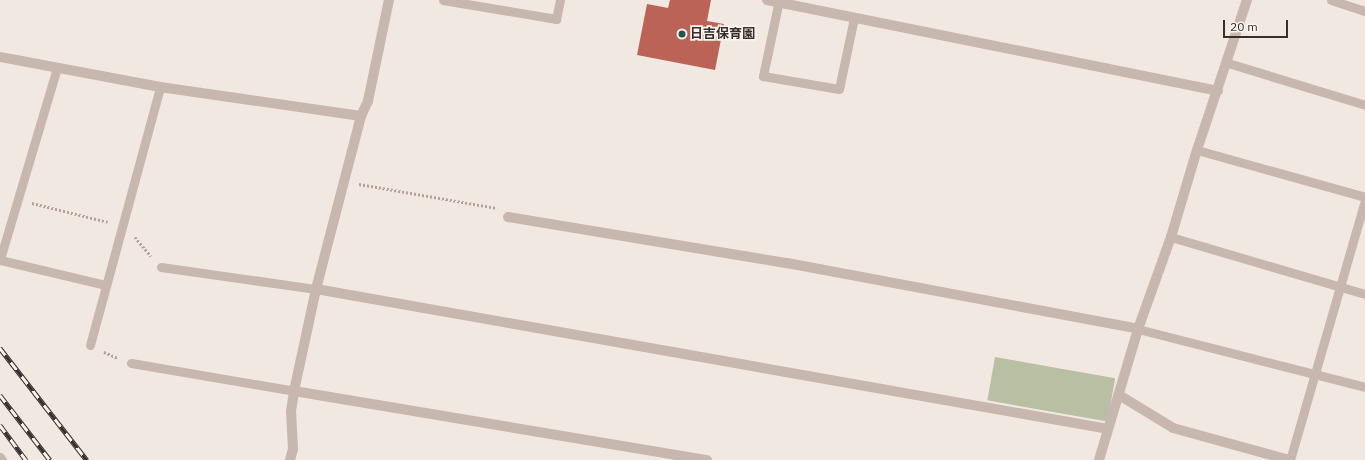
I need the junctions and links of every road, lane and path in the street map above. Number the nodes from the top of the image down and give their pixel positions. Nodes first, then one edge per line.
1 (389, 0) edge
2 (443, 0) edge
3 (560, 0) edge
4 (767, 0) edge
5 (1247, 0) edge
6 (1331, 0) edge
7 (778, 1) edge
8 (1365, 11) edge
9 (854, 18) junction
10 (0, 57) edge
11 (1228, 63) junction
12 (57, 68) junction
13 (160, 87) junction
14 (1218, 90) junction
15 (1365, 105) edge
16 (361, 116) junction
17 (1197, 150) junction
18 (345, 181) junction
19 (1365, 197) edge
20 (17, 200) junction
21 (1365, 200) edge
22 (508, 217) joint
23 (122, 226) junction
24 (1172, 237) junction
25 (0, 260) edge
26 (161, 268) joint
27 (106, 285) junction
28 (1339, 286) junction
29 (316, 290) junction
30 (1365, 294) edge
31 (1138, 329) junction
32 (90, 345) joint
33 (131, 363) joint
34 (1315, 374) junction
35 (1365, 387) edge
36 (294, 391) junction
37 (1119, 395) junction
38 (1108, 429) junction
39 (0, 457) edge
40 (2, 460) edge
41 (290, 460) edge
42 (707, 460) edge
43 (1099, 460) edge
44 (1289, 460) edge

1 - 16 street
2 - 3 lane
4 - 7 street
5 - 11 street
6 - 8 lane
7 - 9 street
7 - 9 lane
9 - 14 street
10 - 12 street
11 - 14 street
11 - 15 lane
12 - 13 street
12 - 20 lane
13 - 16 street
13 - 23 lane
14 - 17 street
16 - 18 street
17 - 19 lane
17 - 24 street
18 - 22 path
18 - 29 street
20 - 23 path
20 - 25 lane
21 - 28 lane
22 - 31 street
23 - 26 path
23 - 27 lane
24 - 28 lane
24 - 31 street
25 - 27 lane
26 - 29 lane
27 - 32 lane
28 - 30 lane
28 - 34 lane
29 - 36 street
29 - 38 street
31 - 34 lane
31 - 37 street
32 - 33 path
33 - 36 lane
34 - 35 lane
34 - 44 lane
36 - 41 street
36 - 42 street
37 - 38 street
37 - 44 street
38 - 43 street
39 - 40 lane

